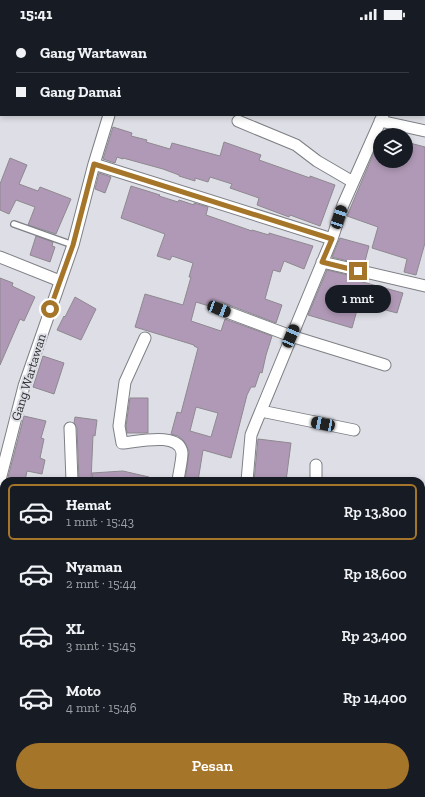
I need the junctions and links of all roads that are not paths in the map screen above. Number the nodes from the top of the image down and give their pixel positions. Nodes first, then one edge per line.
1 (136, 28) edge
2 (139, 28) edge
3 (109, 116) edge
4 (381, 118) edge
5 (238, 121) dead end
6 (425, 131) edge
7 (94, 164) junction
8 (353, 182) junction
9 (14, 224) dead end
10 (332, 239) junction
11 (73, 245) junction
12 (0, 257) edge
13 (322, 262) junction
14 (60, 281) junction
15 (425, 286) edge
16 (219, 309) dead end
17 (291, 336) junction
18 (145, 338) dead end
19 (384, 364) dead end
20 (261, 411) junction
21 (70, 428) dead end
22 (354, 430) dead end
23 (316, 465) dead end
24 (1, 477) edge
25 (72, 477) edge
26 (179, 477) edge
27 (247, 477) edge
28 (316, 477) edge

1 - 2 street
3 - 7 street, Gang Wartawan
4 - 6 street
4 - 8 street
5 - 8 street
7 - 10 street
7 - 11 street, Gang Wartawan
8 - 10 street
9 - 11 lane
10 - 13 street
11 - 14 street, Gang Wartawan
12 - 14 street
13 - 15 street
13 - 17 street
14 - 24 street, Gang Wartawan
16 - 17 street
17 - 19 street
17 - 20 street
18 - 26 street
20 - 22 street
20 - 27 street
21 - 25 street
23 - 28 street

